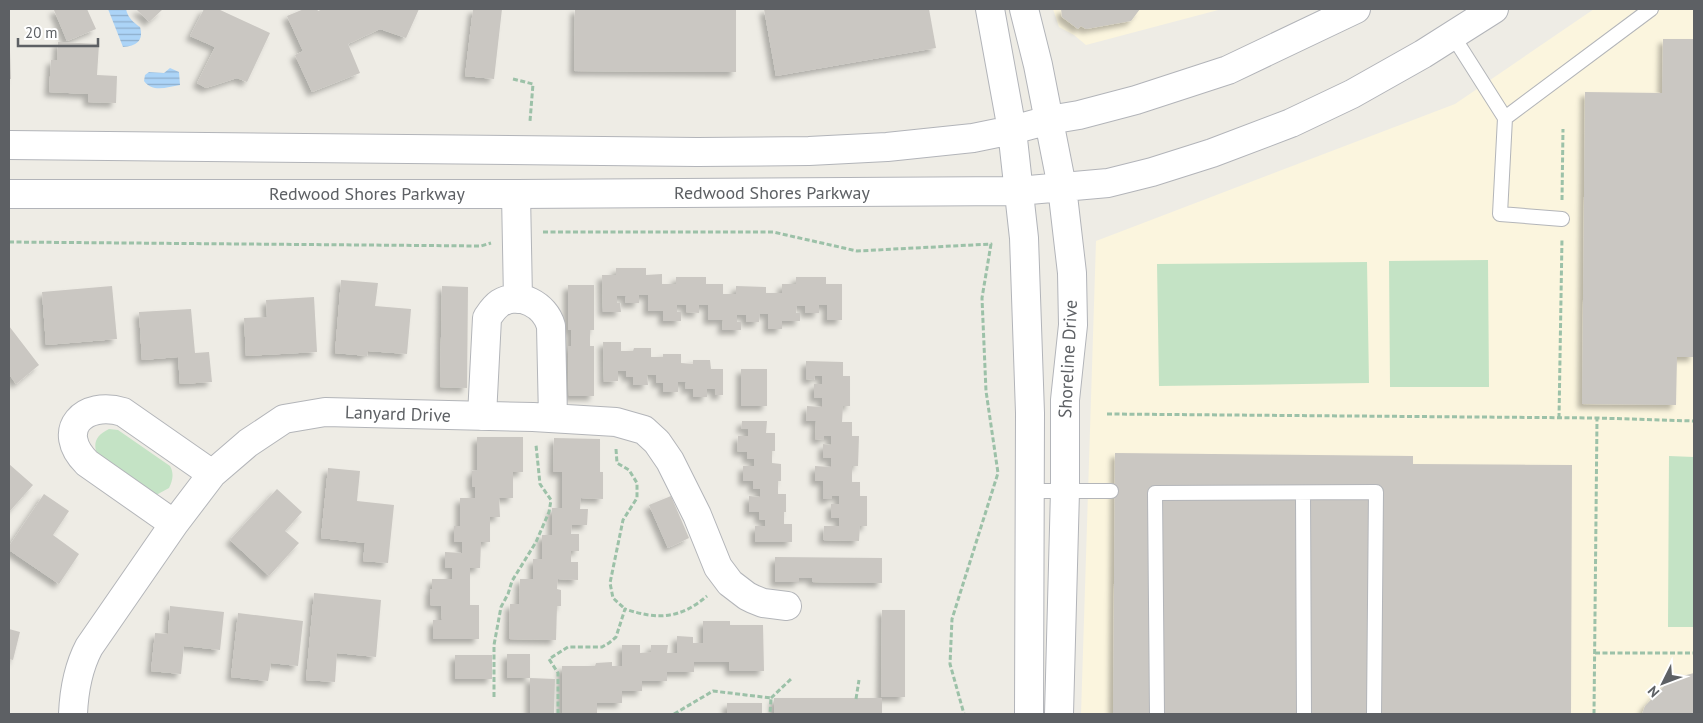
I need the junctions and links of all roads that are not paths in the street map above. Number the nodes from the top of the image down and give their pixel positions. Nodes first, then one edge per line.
1 (990, 9) edge
2 (1024, 9) edge
3 (1356, 9) edge
4 (1494, 9) edge
5 (1651, 9) edge
6 (1453, 36) junction
7 (1505, 118) junction
8 (1049, 120) junction
9 (1012, 130) junction
10 (9, 145) edge
11 (1062, 187) junction
12 (1018, 191) junction
13 (9, 194) edge
14 (516, 194) junction
15 (1562, 219) road end
16 (518, 298) junction
17 (482, 416) junction
18 (543, 418) junction
19 (212, 474) junction
20 (1030, 491) junction
21 (1065, 491) junction
22 (1111, 491) dead end
23 (1302, 493) junction
24 (174, 524) junction
25 (788, 606) dead end
26 (73, 714) edge
27 (1029, 714) edge
28 (1059, 714) edge
29 (1157, 714) edge
30 (1304, 714) edge
31 (1374, 714) edge

1 - 9 street, Shoreline Drive
2 - 8 street, Shoreline Drive
3 - 8 street
4 - 6 street, Redwood Shores Parkway
5 - 7 lane
6 - 7 lane
6 - 11 street, Redwood Shores Parkway
7 - 15 lane
8 - 9 street
8 - 11 street, Shoreline Drive
9 - 10 street
9 - 12 street, Shoreline Drive
11 - 12 street, Redwood Shores Parkway
11 - 21 street, Shoreline Drive
12 - 14 street, Redwood Shores Parkway
12 - 20 street, Shoreline Drive
13 - 14 street, Redwood Shores Parkway
14 - 16 street
16 - 17 street
16 - 18 street
17 - 18 street, Lanyard Drive
17 - 19 street, Lanyard Drive
18 - 25 street, Lanyard Drive
19 - 24 street, Lanyard Drive
19 - 24 street
20 - 21 lane
20 - 27 street, Shoreline Drive
21 - 22 lane
21 - 28 street, Shoreline Drive
23 - 29 lane
23 - 30 lane
23 - 31 lane
24 - 26 street, Lanyard Drive

